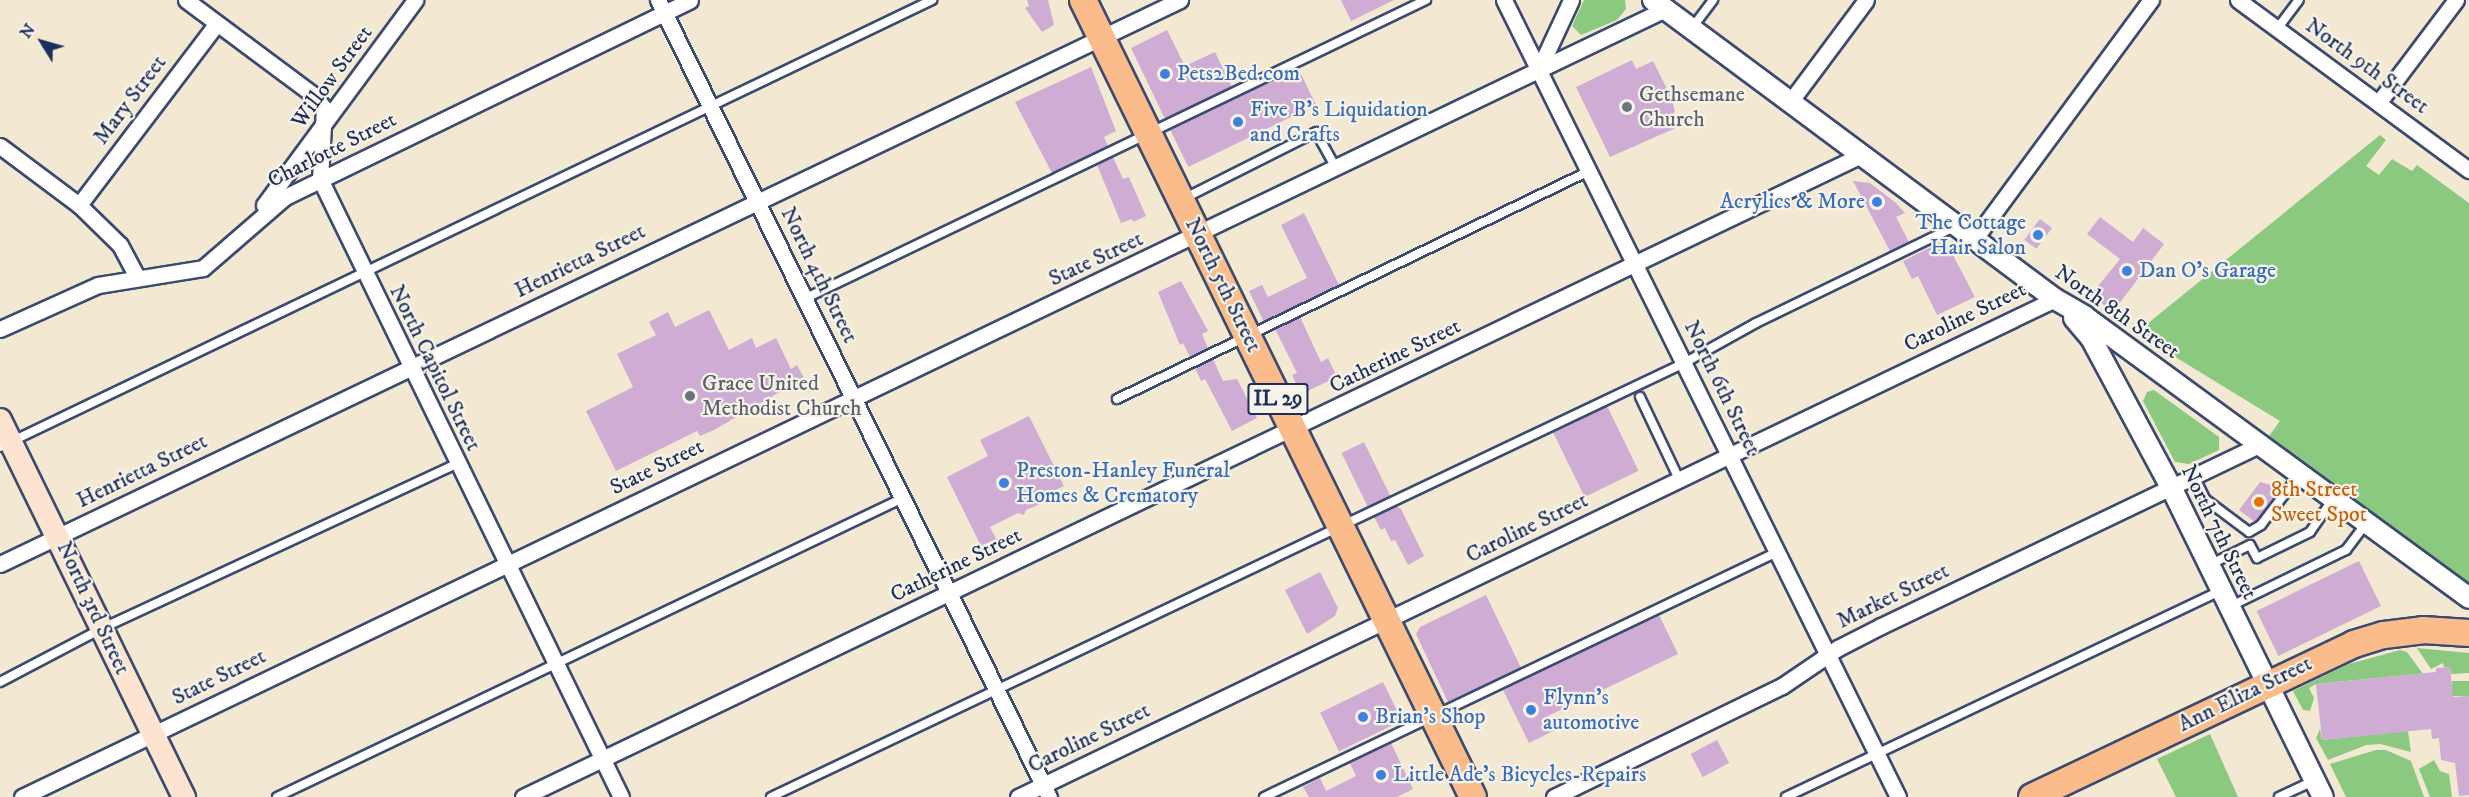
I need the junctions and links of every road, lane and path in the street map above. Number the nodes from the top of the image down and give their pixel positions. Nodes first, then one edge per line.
1 (186, 0) edge
2 (415, 0) edge
3 (690, 0) edge
4 (932, 0) edge
5 (1083, 0) edge
6 (1180, 0) edge
7 (1426, 0) edge
8 (1504, 0) edge
9 (1571, 0) edge
10 (1713, 0) edge
11 (1866, 0) edge
12 (2151, 0) edge
13 (2238, 0) edge
14 (2299, 0) edge
15 (2456, 0) edge
16 (1659, 5) edge
17 (662, 6) edge
18 (217, 23) junction
19 (1692, 28) junction
20 (2277, 29) junction
21 (1101, 37) junction
22 (1539, 69) junction
23 (1790, 102) junction
24 (2379, 102) junction
25 (712, 105) junction
26 (325, 122) junction
27 (1148, 132) junction
28 (0, 146) edge
29 (1863, 154) junction
30 (1336, 168) junction
31 (2469, 170) edge
32 (1589, 171) junction
33 (320, 179) junction
34 (758, 200) junction
35 (1181, 200) junction
36 (79, 205) junction
37 (1959, 225) junction
38 (240, 236) junction
39 (1199, 236) junction
40 (1976, 237) junction
41 (1636, 266) junction
42 (364, 273) junction
43 (137, 277) junction
44 (806, 298) junction
45 (2055, 299) junction
46 (0, 329) edge
47 (1248, 336) junction
48 (1684, 363) junction
49 (409, 368) junction
50 (1640, 398) dead end
51 (853, 399) junction
52 (1117, 399) dead end
53 (0, 420) edge
54 (1293, 429) junction
55 (6, 445) edge
56 (2258, 445) junction
57 (1730, 454) junction
58 (457, 464) junction
59 (2299, 475) junction
60 (2194, 476) junction
61 (1678, 479) junction
62 (2171, 487) junction
63 (903, 498) junction
64 (2333, 499) junction
65 (2366, 523) junction
66 (1341, 527) junction
67 (59, 536) junction
68 (1777, 552) junction
69 (0, 564) edge
70 (507, 564) junction
71 (2210, 564) junction
72 (949, 594) junction
73 (2226, 598) junction
74 (2469, 598) edge
75 (1388, 621) junction
76 (103, 628) junction
77 (2469, 633) edge
78 (1828, 655) junction
79 (556, 665) junction
80 (0, 682) edge
81 (2268, 683) junction
82 (995, 690) junction
83 (1434, 715) junction
84 (153, 734) junction
85 (1877, 754) junction
86 (603, 759) junction
87 (2319, 788) edge
88 (1046, 791) edge
89 (22, 797) edge
90 (184, 797) edge
91 (278, 797) edge
92 (523, 797) edge
93 (621, 797) edge
94 (771, 797) edge
95 (1018, 797) edge
96 (1264, 797) edge
97 (1473, 797) edge
98 (1554, 797) edge
99 (1786, 797) edge
100 (1898, 797) edge
101 (2032, 797) edge
102 (2279, 797) edge

1 - 18 street
2 - 26 street, Willow Street
3 - 17 street, Charlotte Street
4 - 25 lane
5 - 21 main road, North 5th Street / IL 29
6 - 21 street, Henrietta Street
7 - 27 lane
8 - 22 street, North 6th Street
9 - 22 street
10 - 19 lane
11 - 23 street
12 - 40 street
13 - 20 street, North 9th Street
14 - 20 lane
15 - 24 street
16 - 19 street, North 8th Street
16 - 22 street, State Street
17 - 25 street, North 4th Street
17 - 33 street, Charlotte Street
18 - 26 street
18 - 36 street, Mary Street
19 - 23 street, North 8th Street
20 - 24 street, North 9th Street
21 - 27 main road, North 5th Street / IL 29
21 - 34 street, Henrietta Street
22 - 30 street, State Street
22 - 32 street, North 6th Street
23 - 29 street, North 8th Street
24 - 31 street, North 9th Street
25 - 34 street, North 4th Street
25 - 42 lane
26 - 33 street
26 - 38 street, Willow Street
27 - 35 main road, North 5th Street / IL 29
27 - 44 lane
28 - 36 street
29 - 37 street, North 8th Street
29 - 41 street, Catherine Street
30 - 35 lane
30 - 39 street, State Street
32 - 41 street, North 6th Street
32 - 47 lane
33 - 38 street, Charlotte Street
33 - 42 street, North Capitol Street
34 - 44 street, North 4th Street
34 - 49 street, Henrietta Street
35 - 39 main road, North 5th Street / IL 29
36 - 43 street
37 - 40 street, North 8th Street
37 - 48 lane
38 - 43 street, Charlotte Street
39 - 47 main road, North 5th Street / IL 29
39 - 51 street, State Street
40 - 45 street, North 8th Street
41 - 48 street, North 6th Street
41 - 54 street, Catherine Street
42 - 49 street, North Capitol Street
42 - 55 lane
43 - 46 street, Charlotte Street
44 - 51 street, North 4th Street
45 - 56 street, North 8th Street
45 - 57 street, Caroline Street
45 - 62 street, North 7th Street
47 - 52 lane
47 - 54 main road, North 5th Street / IL 29
48 - 57 street, North 6th Street
48 - 66 lane
49 - 58 street, North Capitol Street
49 - 67 street, Henrietta Street
50 - 61 lane
51 - 63 street, North 4th Street
51 - 70 street, State Street
53 - 55 main road, North 3rd Street
54 - 66 main road, North 5th Street / IL 29
54 - 72 street, Catherine Street
55 - 67 main road, North 3rd Street
56 - 59 street, North 8th Street
56 - 60 street, Market Street
57 - 61 street, Caroline Street
57 - 68 street, North 6th Street
58 - 70 street, North Capitol Street
58 - 76 lane
59 - 60 lane
59 - 64 street, North 8th Street
60 - 62 street, Market Street
61 - 75 street, Caroline Street
62 - 71 street, North 7th Street
62 - 78 street, Market Street
63 - 72 street, North 4th Street
63 - 79 lane
64 - 65 street, North 8th Street
64 - 71 lane
65 - 73 lane
65 - 74 street, North 8th Street
66 - 75 main road, North 5th Street / IL 29
66 - 82 lane
67 - 69 street, Henrietta Street
67 - 76 main road, North 3rd Street
68 - 78 street, North 6th Street
68 - 83 lane
70 - 79 street, North Capitol Street
70 - 84 street, State Street
71 - 73 street, North 7th Street
72 - 82 street, North 4th Street
72 - 86 street, Catherine Street
73 - 81 street, North 7th Street
73 - 85 lane
75 - 83 main road, North 5th Street / IL 29
75 - 88 street, Caroline Street
76 - 80 lane
76 - 84 main road, North 3rd Street
77 - 81 main road, Ann Eliza Street
78 - 85 street, North 6th Street
78 - 98 street, Market Street
79 - 86 street, North Capitol Street
79 - 91 lane
81 - 87 street, North 7th Street
81 - 101 main road, Ann Eliza Street
82 - 88 street, North 4th Street
82 - 94 lane
83 - 96 lane
83 - 97 main road, North 5th Street / IL 29
84 - 89 street, State Street
84 - 90 main road, North 3rd Street
85 - 99 lane
85 - 100 street, North 6th Street
86 - 92 street, Catherine Street
86 - 93 street, North Capitol Street
87 - 102 lane
88 - 95 street, Caroline Street

